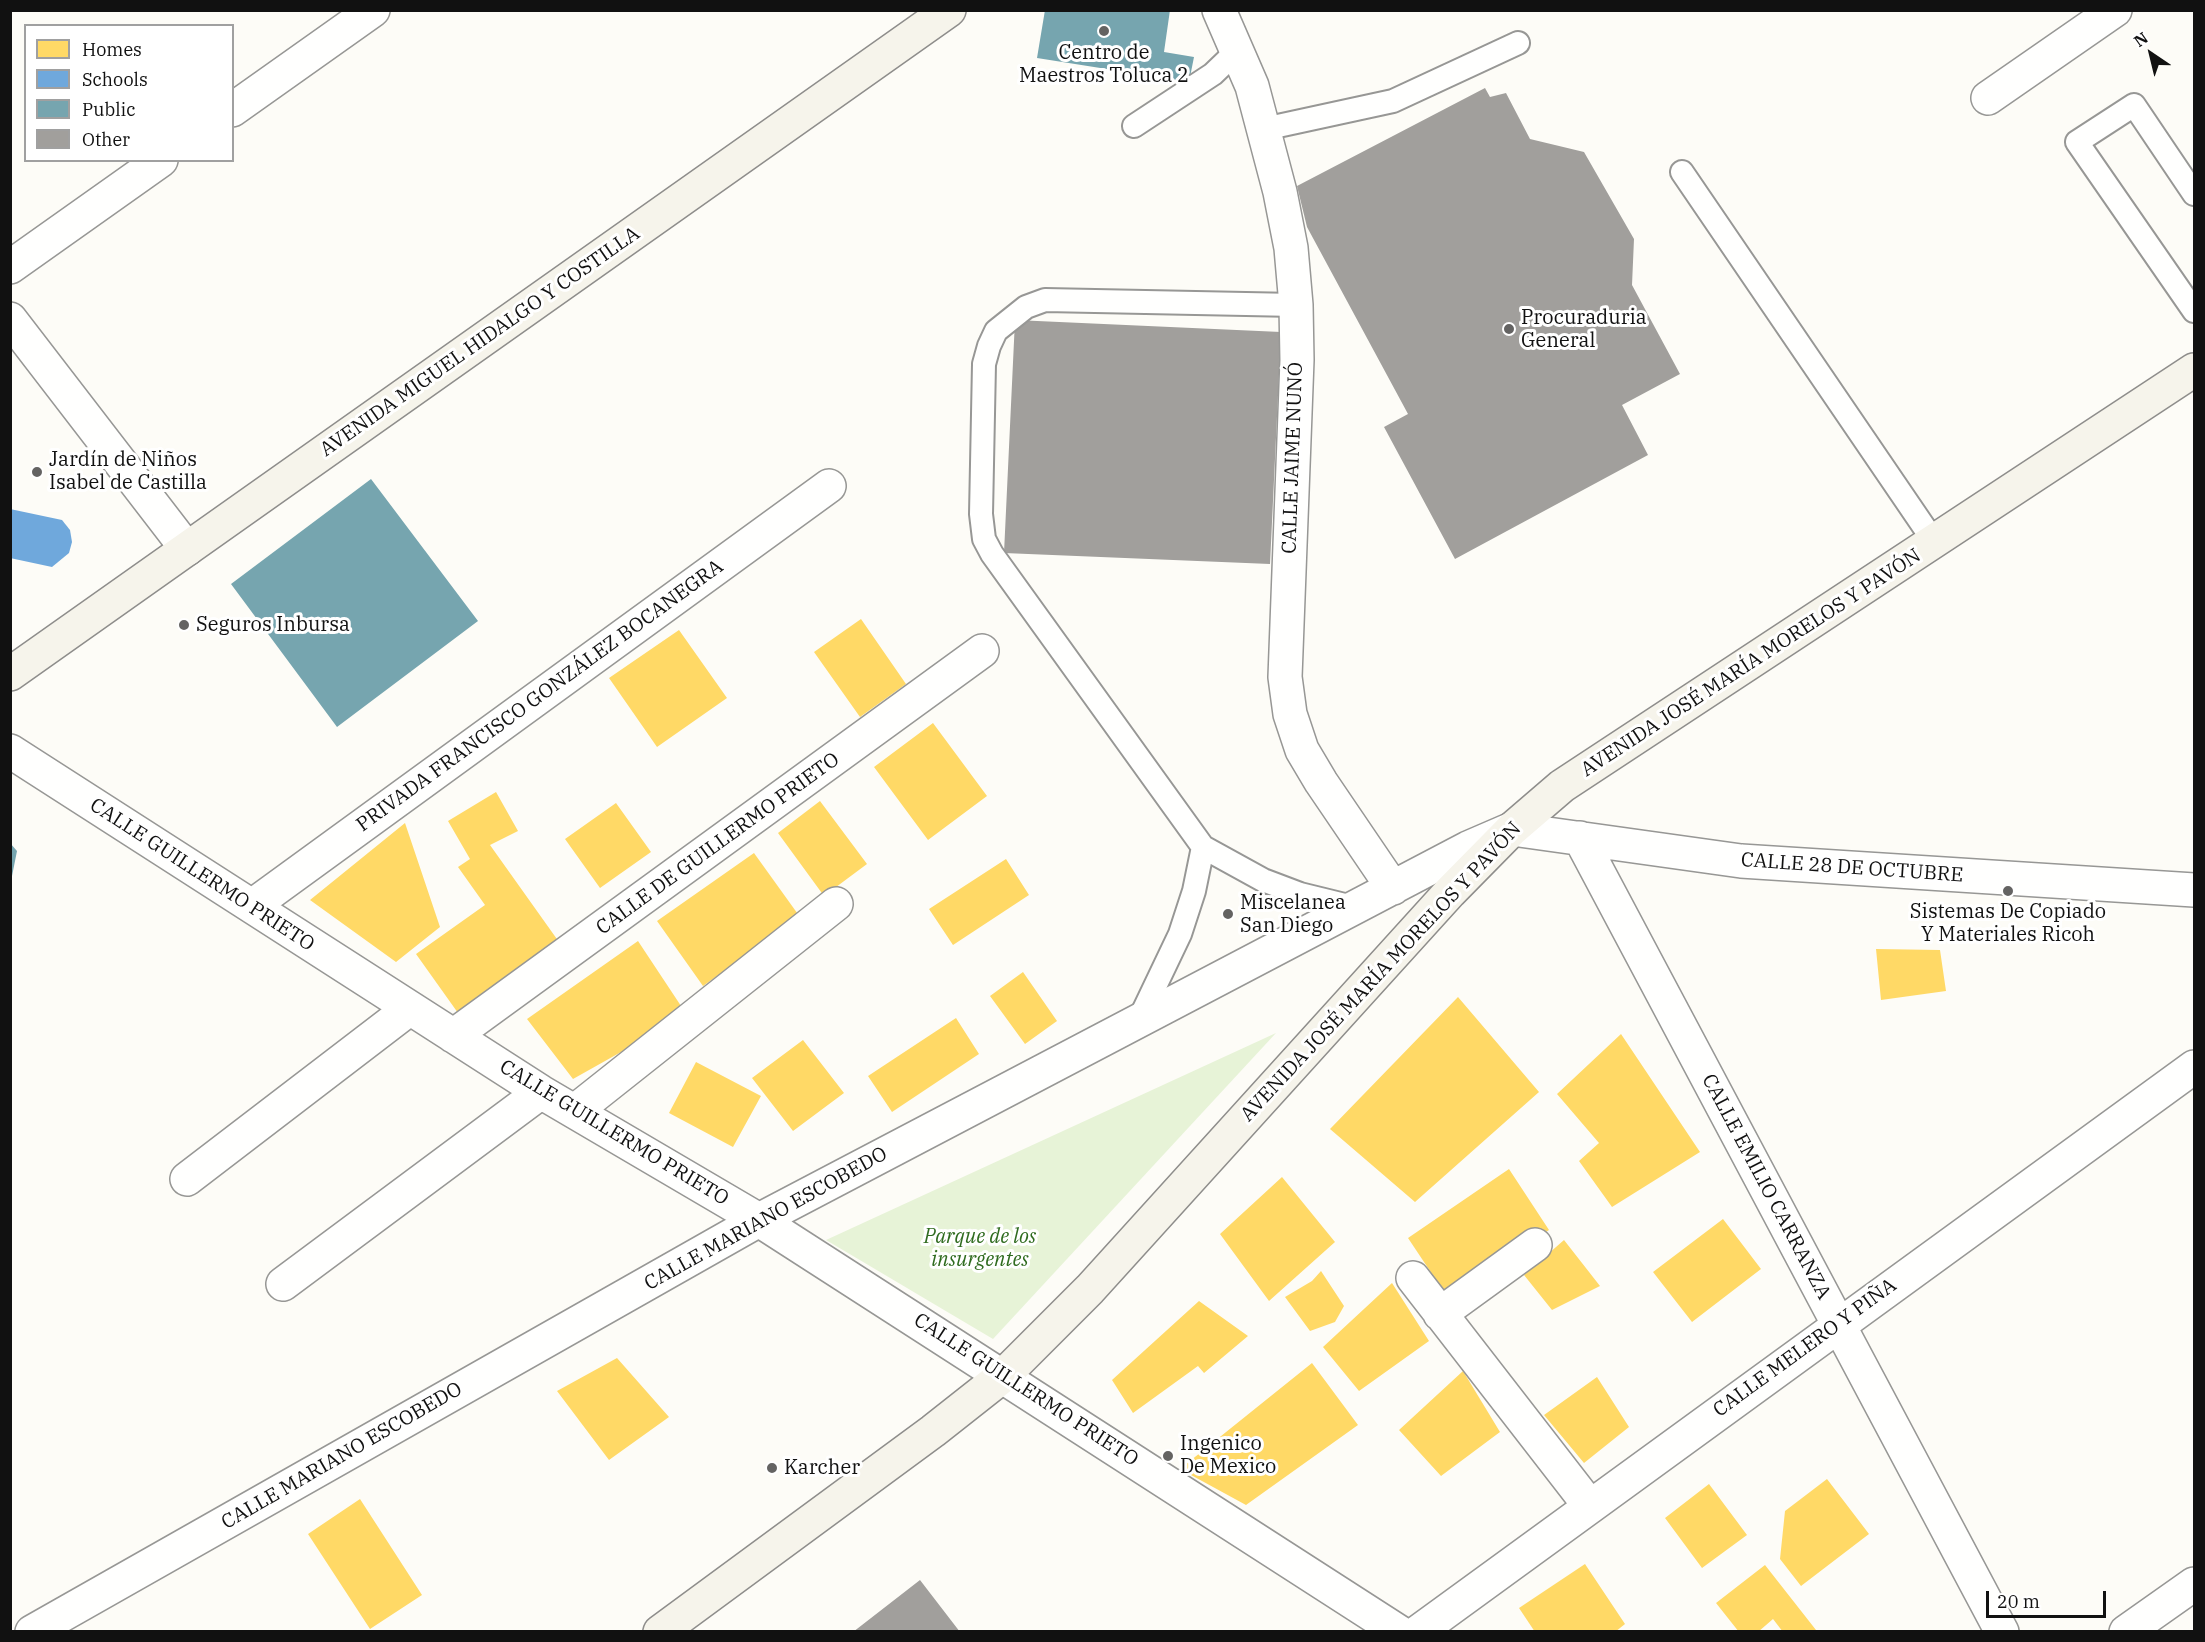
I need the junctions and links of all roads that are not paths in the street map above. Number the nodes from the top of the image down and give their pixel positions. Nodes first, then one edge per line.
1 (373, 10) edge
2 (949, 10) edge
3 (1219, 10) edge
4 (2115, 10) edge
5 (1518, 43) dead end
6 (1238, 50) junction
7 (1988, 98) dead end
8 (234, 109) edge
9 (1134, 126) dead end
10 (1264, 129) junction
11 (158, 162) edge
12 (1682, 172) dead end
13 (2194, 194) edge
14 (10, 267) edge
15 (1296, 305) junction
16 (2194, 311) edge
17 (10, 319) edge
18 (2194, 370) edge
19 (829, 486) dead end
20 (1935, 543) junction
21 (188, 549) junction
22 (982, 651) dead end
23 (10, 674) edge
24 (10, 751) edge
25 (1512, 828) junction
26 (1580, 838) junction
27 (1203, 847) junction
28 (1393, 888) junction
29 (2194, 890) edge
30 (836, 904) dead end
31 (252, 906) junction
32 (1357, 908) junction
33 (409, 1009) junction
34 (1138, 1022) junction
35 (453, 1036) junction
36 (2191, 1077) edge
37 (541, 1092) junction
38 (575, 1111) junction
39 (187, 1179) dead end
40 (759, 1220) junction
41 (1535, 1245) dead end
42 (1413, 1278) dead end
43 (283, 1284) dead end
44 (1440, 1314) junction
45 (1838, 1324) junction
46 (1004, 1375) junction
47 (1589, 1505) junction
48 (2194, 1584) edge
49 (32, 1632) edge
50 (660, 1632) edge
51 (1400, 1632) edge
52 (1418, 1632) edge
53 (2002, 1632) edge
54 (2126, 1632) edge

1 - 8 street
2 - 21 main road, AVENIDA MIGUEL HIDALGO Y COSTILLA
3 - 6 street, CALLE JAIME NUNÓ
4 - 7 street
5 - 10 lane
6 - 9 lane
6 - 10 street, CALLE JAIME NUNÓ
10 - 15 street, CALLE JAIME NUNÓ
11 - 14 street
12 - 20 lane
13 - 16 lane
15 - 27 lane
15 - 28 street, CALLE JAIME NUNÓ
17 - 21 street
18 - 20 main road, AVENIDA JOSÉ MARÍA MORELOS Y PAVÓN
19 - 31 street, PRIVADA FRANCISCO GONZÁLEZ BOCANEGRA
20 - 25 main road, AVENIDA JOSÉ MARÍA MORELOS Y PAVÓN
21 - 23 main road, AVENIDA MIGUEL HIDALGO Y COSTILLA
22 - 35 street, CALLE DE GUILLERMO PRIETO
24 - 31 street, CALLE GUILLERMO PRIETO
25 - 26 street, CALLE 28 DE OCTUBRE
25 - 28 street, CALLE MARIANO ESCOBEDO
25 - 46 main road, AVENIDA JOSÉ MARÍA MORELOS Y PAVÓN
26 - 29 street, CALLE 28 DE OCTUBRE
26 - 45 street, CALLE EMILIO CARRANZA
27 - 32 lane
27 - 34 lane
28 - 32 street, CALLE MARIANO ESCOBEDO
30 - 38 street
31 - 33 street, CALLE GUILLERMO PRIETO
32 - 34 street, CALLE MARIANO ESCOBEDO
33 - 35 street, CALLE GUILLERMO PRIETO
33 - 39 street
34 - 40 street, CALLE MARIANO ESCOBEDO
35 - 37 street, CALLE GUILLERMO PRIETO
36 - 45 street, CALLE MELERO Y PIÑA
37 - 38 street, CALLE GUILLERMO PRIETO
37 - 43 street
38 - 40 street, CALLE GUILLERMO PRIETO
40 - 46 street, CALLE GUILLERMO PRIETO
40 - 49 street, CALLE MARIANO ESCOBEDO
41 - 44 street
42 - 44 street
44 - 47 street
45 - 47 street, CALLE MELERO Y PIÑA
45 - 53 street, CALLE EMILIO CARRANZA
46 - 50 main road, AVENIDA JOSÉ MARÍA MORELOS Y PAVÓN
46 - 51 street, CALLE GUILLERMO PRIETO
47 - 52 street, CALLE MELERO Y PIÑA
48 - 54 street

